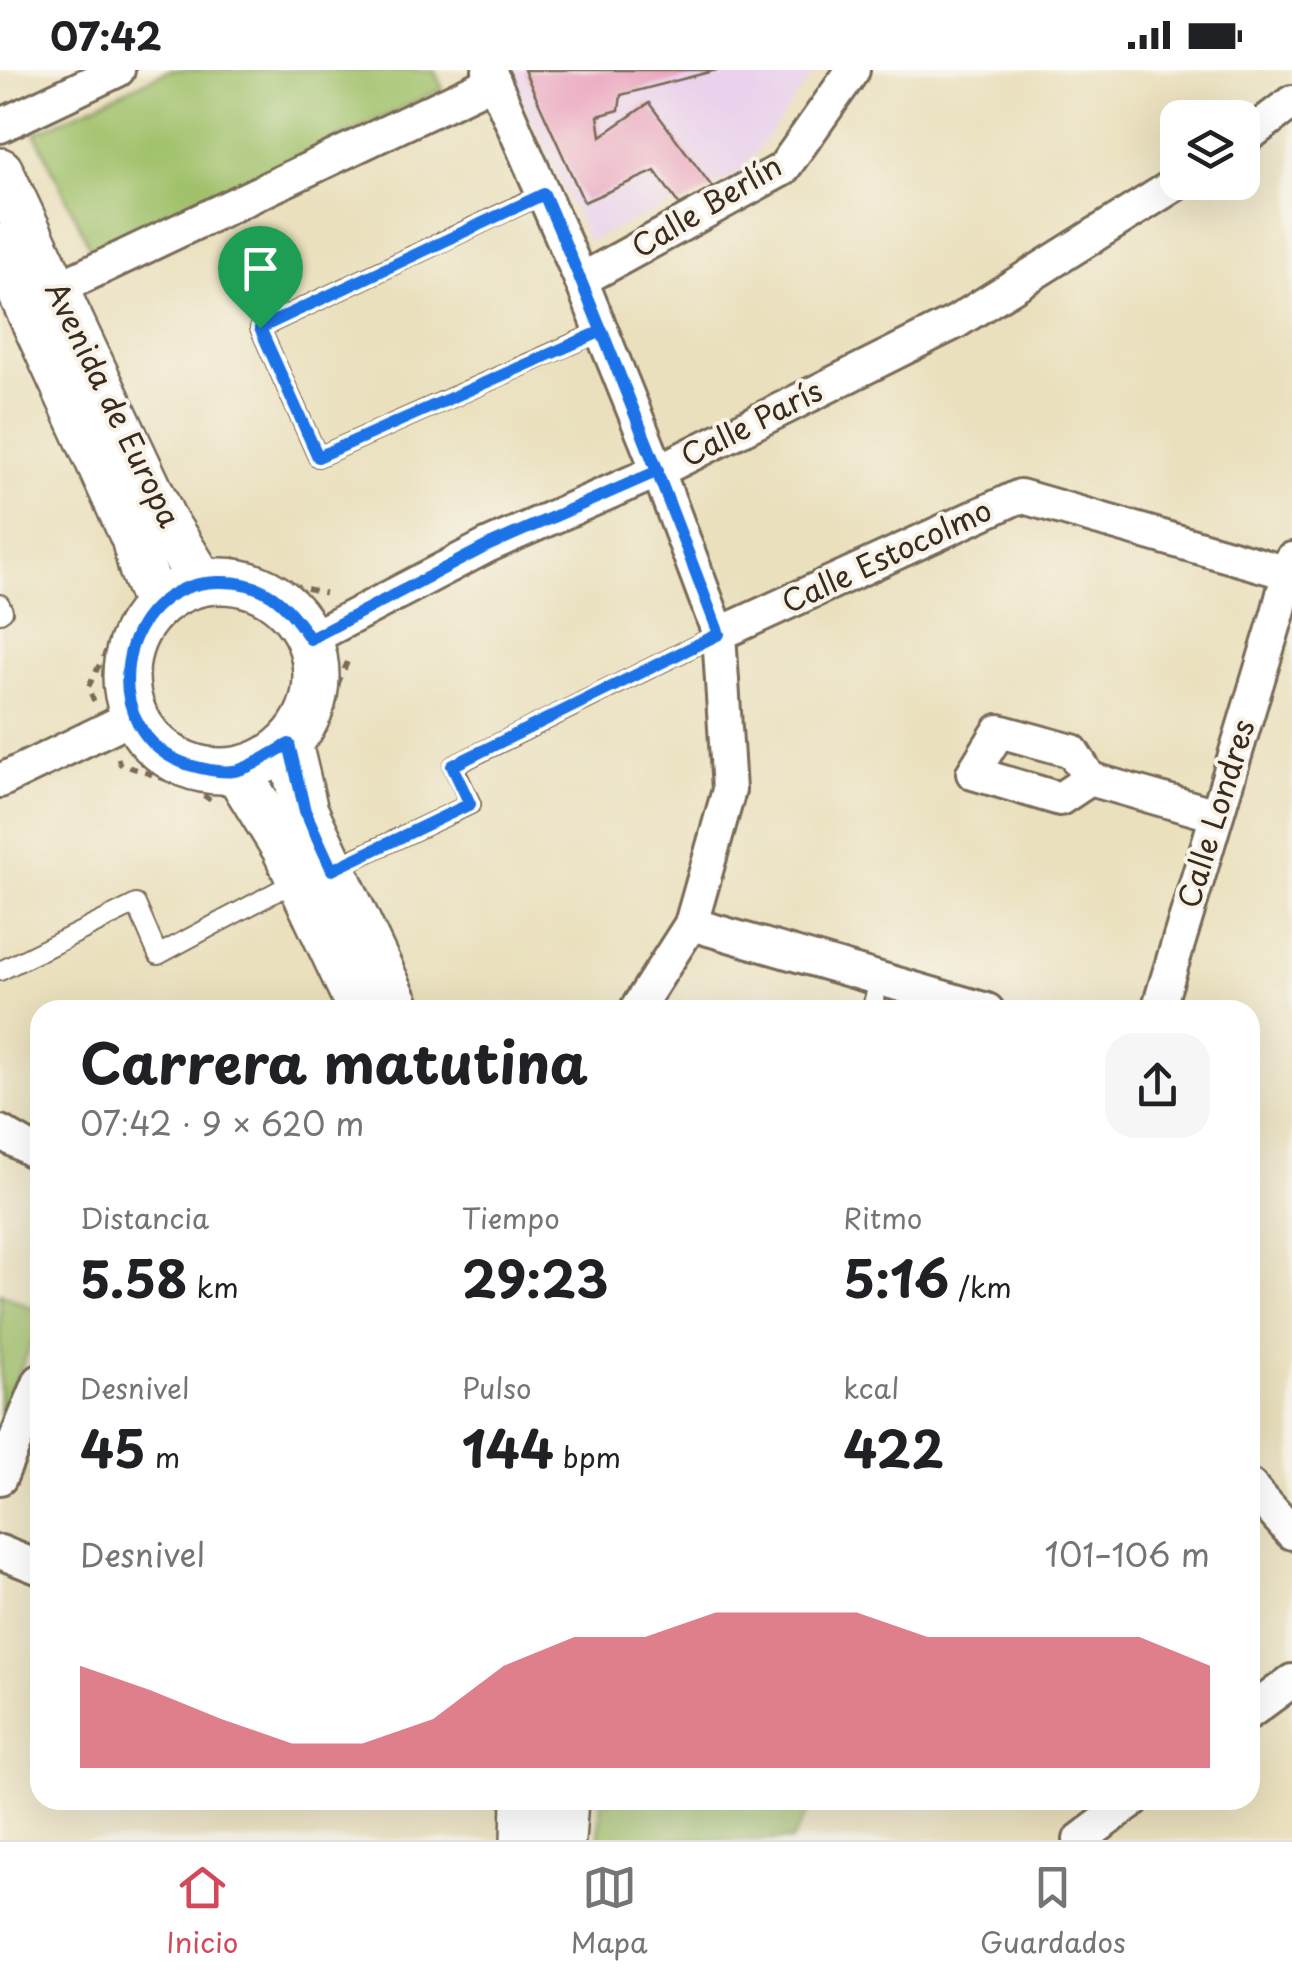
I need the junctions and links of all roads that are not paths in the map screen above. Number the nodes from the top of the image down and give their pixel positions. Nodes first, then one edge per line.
1 (118, 70) edge
2 (853, 70) edge
3 (491, 76) edge
4 (1292, 102) edge
5 (0, 126) edge
6 (1260, 126) edge
7 (0, 171) edge
8 (544, 194) junction
9 (1160, 194) edge
10 (0, 247) edge
11 (581, 280) junction
12 (26, 295) edge
13 (602, 331) junction
14 (658, 471) junction
15 (1290, 566) edge
16 (202, 582) junction
17 (0, 604) edge
18 (140, 611) junction
19 (0, 613) edge
20 (719, 634) junction
21 (310, 639) junction
22 (120, 722) junction
23 (289, 744) junction
24 (1090, 778) dead end
25 (0, 780) edge
26 (230, 791) junction
27 (1216, 815) junction
28 (315, 875) junction
29 (691, 924) junction
30 (0, 971) edge
31 (875, 994) edge
32 (358, 1000) edge
33 (394, 1000) edge
34 (642, 1000) edge
35 (917, 1000) edge
36 (1161, 1000) edge
37 (0, 1132) edge
38 (30, 1148) edge
39 (30, 1405) edge
40 (0, 1478) edge
41 (1260, 1497) edge
42 (1292, 1533) edge
43 (0, 1552) edge
44 (30, 1564) edge
45 (1292, 1681) edge
46 (1260, 1705) edge
47 (525, 1810) edge
48 (564, 1810) edge
49 (1120, 1810) edge
50 (524, 1840) edge
51 (562, 1840) edge
52 (1080, 1840) edge

1 - 5 street
2 - 11 street, Calle Berlín
3 - 8 street
3 - 12 street
4 - 6 street
7 - 12 main road, Avenida de Europa
8 - 11 street
8 - 13 lane
9 - 14 street, Calle París
10 - 12 main road, Avenida de Europa
11 - 13 street
12 - 16 main road, Avenida de Europa
12 - 18 main road, Avenida de Europa
13 - 14 street
14 - 20 street
14 - 21 street, Calle París
15 - 20 street, Calle Estocolmo
15 - 27 street, Calle Londres
16 - 18 main road
16 - 21 main road
17 - 19 lane
18 - 22 main road
20 - 28 lane
20 - 29 street
21 - 23 main road
22 - 25 street
22 - 26 main road
23 - 26 main road
23 - 28 main road
24 - 27 street
26 - 28 main road
27 - 36 street, Calle Londres
28 - 30 lane
28 - 32 main road
28 - 33 main road
29 - 31 street
29 - 34 street
31 - 35 street
37 - 38 street
39 - 40 street
41 - 42 street
43 - 44 street
45 - 46 street
47 - 50 main road
48 - 51 main road
49 - 52 street

